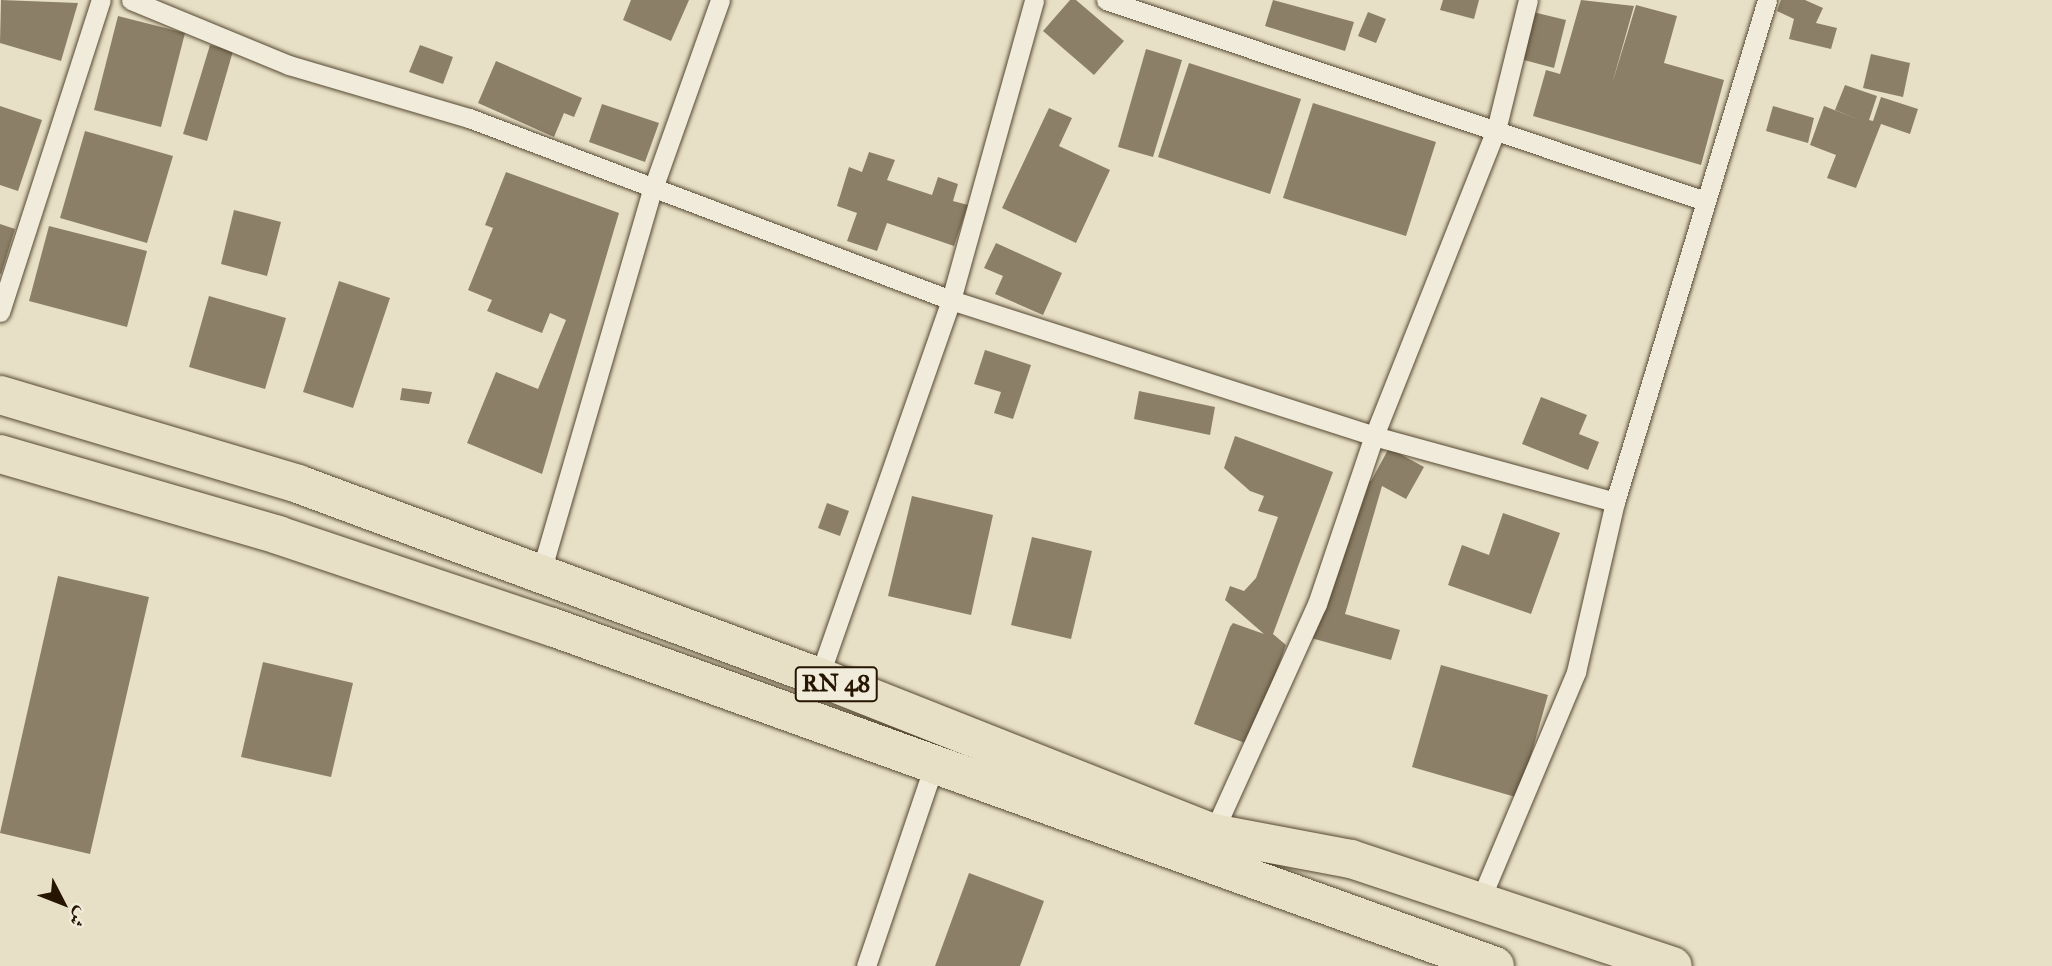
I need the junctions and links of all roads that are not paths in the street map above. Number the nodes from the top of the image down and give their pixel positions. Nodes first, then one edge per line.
1 (101, 0) edge
2 (131, 0) edge
3 (720, 0) edge
4 (1034, 0) edge
5 (1107, 0) edge
6 (1528, 0) edge
7 (1767, 0) edge
8 (1496, 130) junction
9 (652, 191) junction
10 (1705, 201) junction
11 (951, 300) junction
12 (0, 312) edge
13 (0, 395) edge
14 (1374, 436) junction
15 (0, 454) edge
16 (1615, 502) junction
17 (541, 572) junction
18 (819, 677) junction
19 (934, 765) junction
20 (1213, 833) junction
21 (1479, 903) junction
22 (1452, 958) edge
23 (866, 966) edge
24 (1494, 966) edge
25 (1673, 966) edge

1 - 12 lane
2 - 9 lane
3 - 9 lane
4 - 11 lane
5 - 8 lane
6 - 8 lane
7 - 10 lane
8 - 10 lane
8 - 14 lane
9 - 11 lane
9 - 17 lane
10 - 16 lane
11 - 14 lane
11 - 18 lane
13 - 17 highway, RN 48
14 - 16 lane
14 - 20 lane
15 - 19 highway, RN 48
16 - 21 lane
17 - 18 highway, RN 48
18 - 20 highway, RN 48
19 - 22 highway, RN 48
19 - 23 lane
20 - 21 highway, RN 48
21 - 25 highway, RN 48
22 - 24 highway, RN 48

